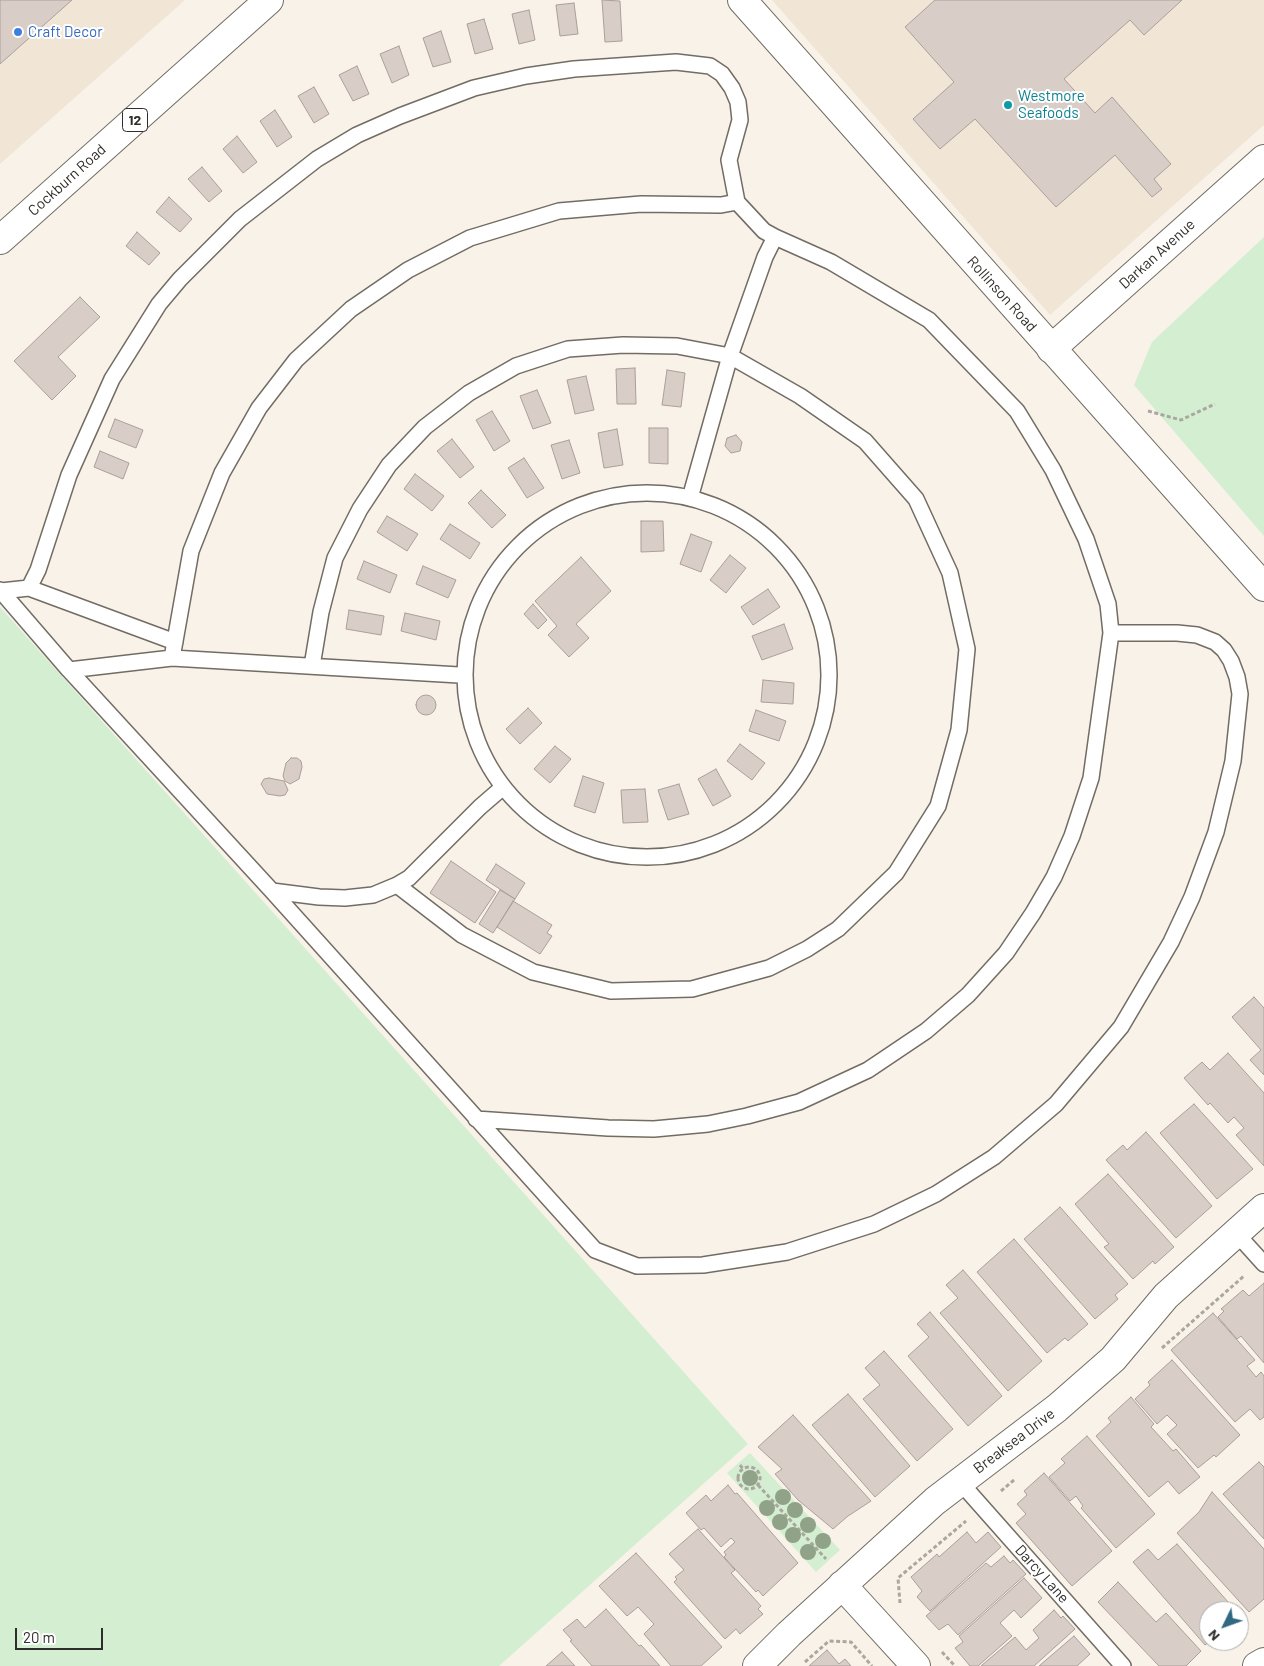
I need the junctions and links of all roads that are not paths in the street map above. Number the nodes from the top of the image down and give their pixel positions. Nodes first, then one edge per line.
1 (269, 0) edge
2 (742, 0) edge
3 (1264, 159) edge
4 (737, 202) junction
5 (775, 237) junction
6 (0, 240) edge
7 (1051, 349) junction
8 (730, 356) junction
9 (690, 498) junction
10 (1264, 587) edge
11 (29, 588) junction
12 (0, 590) edge
13 (1111, 633) junction
14 (175, 642) junction
15 (172, 658) junction
16 (312, 666) junction
17 (69, 670) junction
18 (459, 675) junction
19 (502, 788) junction
20 (397, 885) junction
21 (272, 891) junction
22 (476, 1119) junction
23 (1264, 1208) edge
24 (1236, 1233) junction
25 (1264, 1264) edge
26 (960, 1482) junction
27 (842, 1585) junction
28 (1264, 1662) edge
29 (757, 1666) edge
30 (916, 1666) edge
31 (1123, 1666) edge
32 (1257, 1666) edge

1 - 6 street, Cockburn Road / 12
2 - 7 street, Rollinson Road
3 - 7 street, Darkan Avenue
4 - 5 lane
4 - 11 lane
4 - 14 lane
5 - 8 lane
5 - 13 lane
7 - 10 street, Rollinson Road
8 - 9 lane
8 - 16 lane
8 - 20 lane
9 - 18 lane
9 - 19 lane
11 - 12 lane
11 - 14 lane
12 - 17 lane
13 - 22 lane
13 - 22 lane
14 - 15 lane
15 - 16 lane
15 - 17 lane
16 - 18 lane
17 - 21 lane
18 - 19 lane
19 - 20 lane
20 - 21 lane
21 - 22 lane
23 - 24 street, Breaksea Drive
24 - 25 lane
24 - 26 street, Breaksea Drive
26 - 27 street, Breaksea Drive
26 - 31 lane, Darcy Lane
27 - 29 street, Breaksea Drive
27 - 30 street
28 - 32 street

